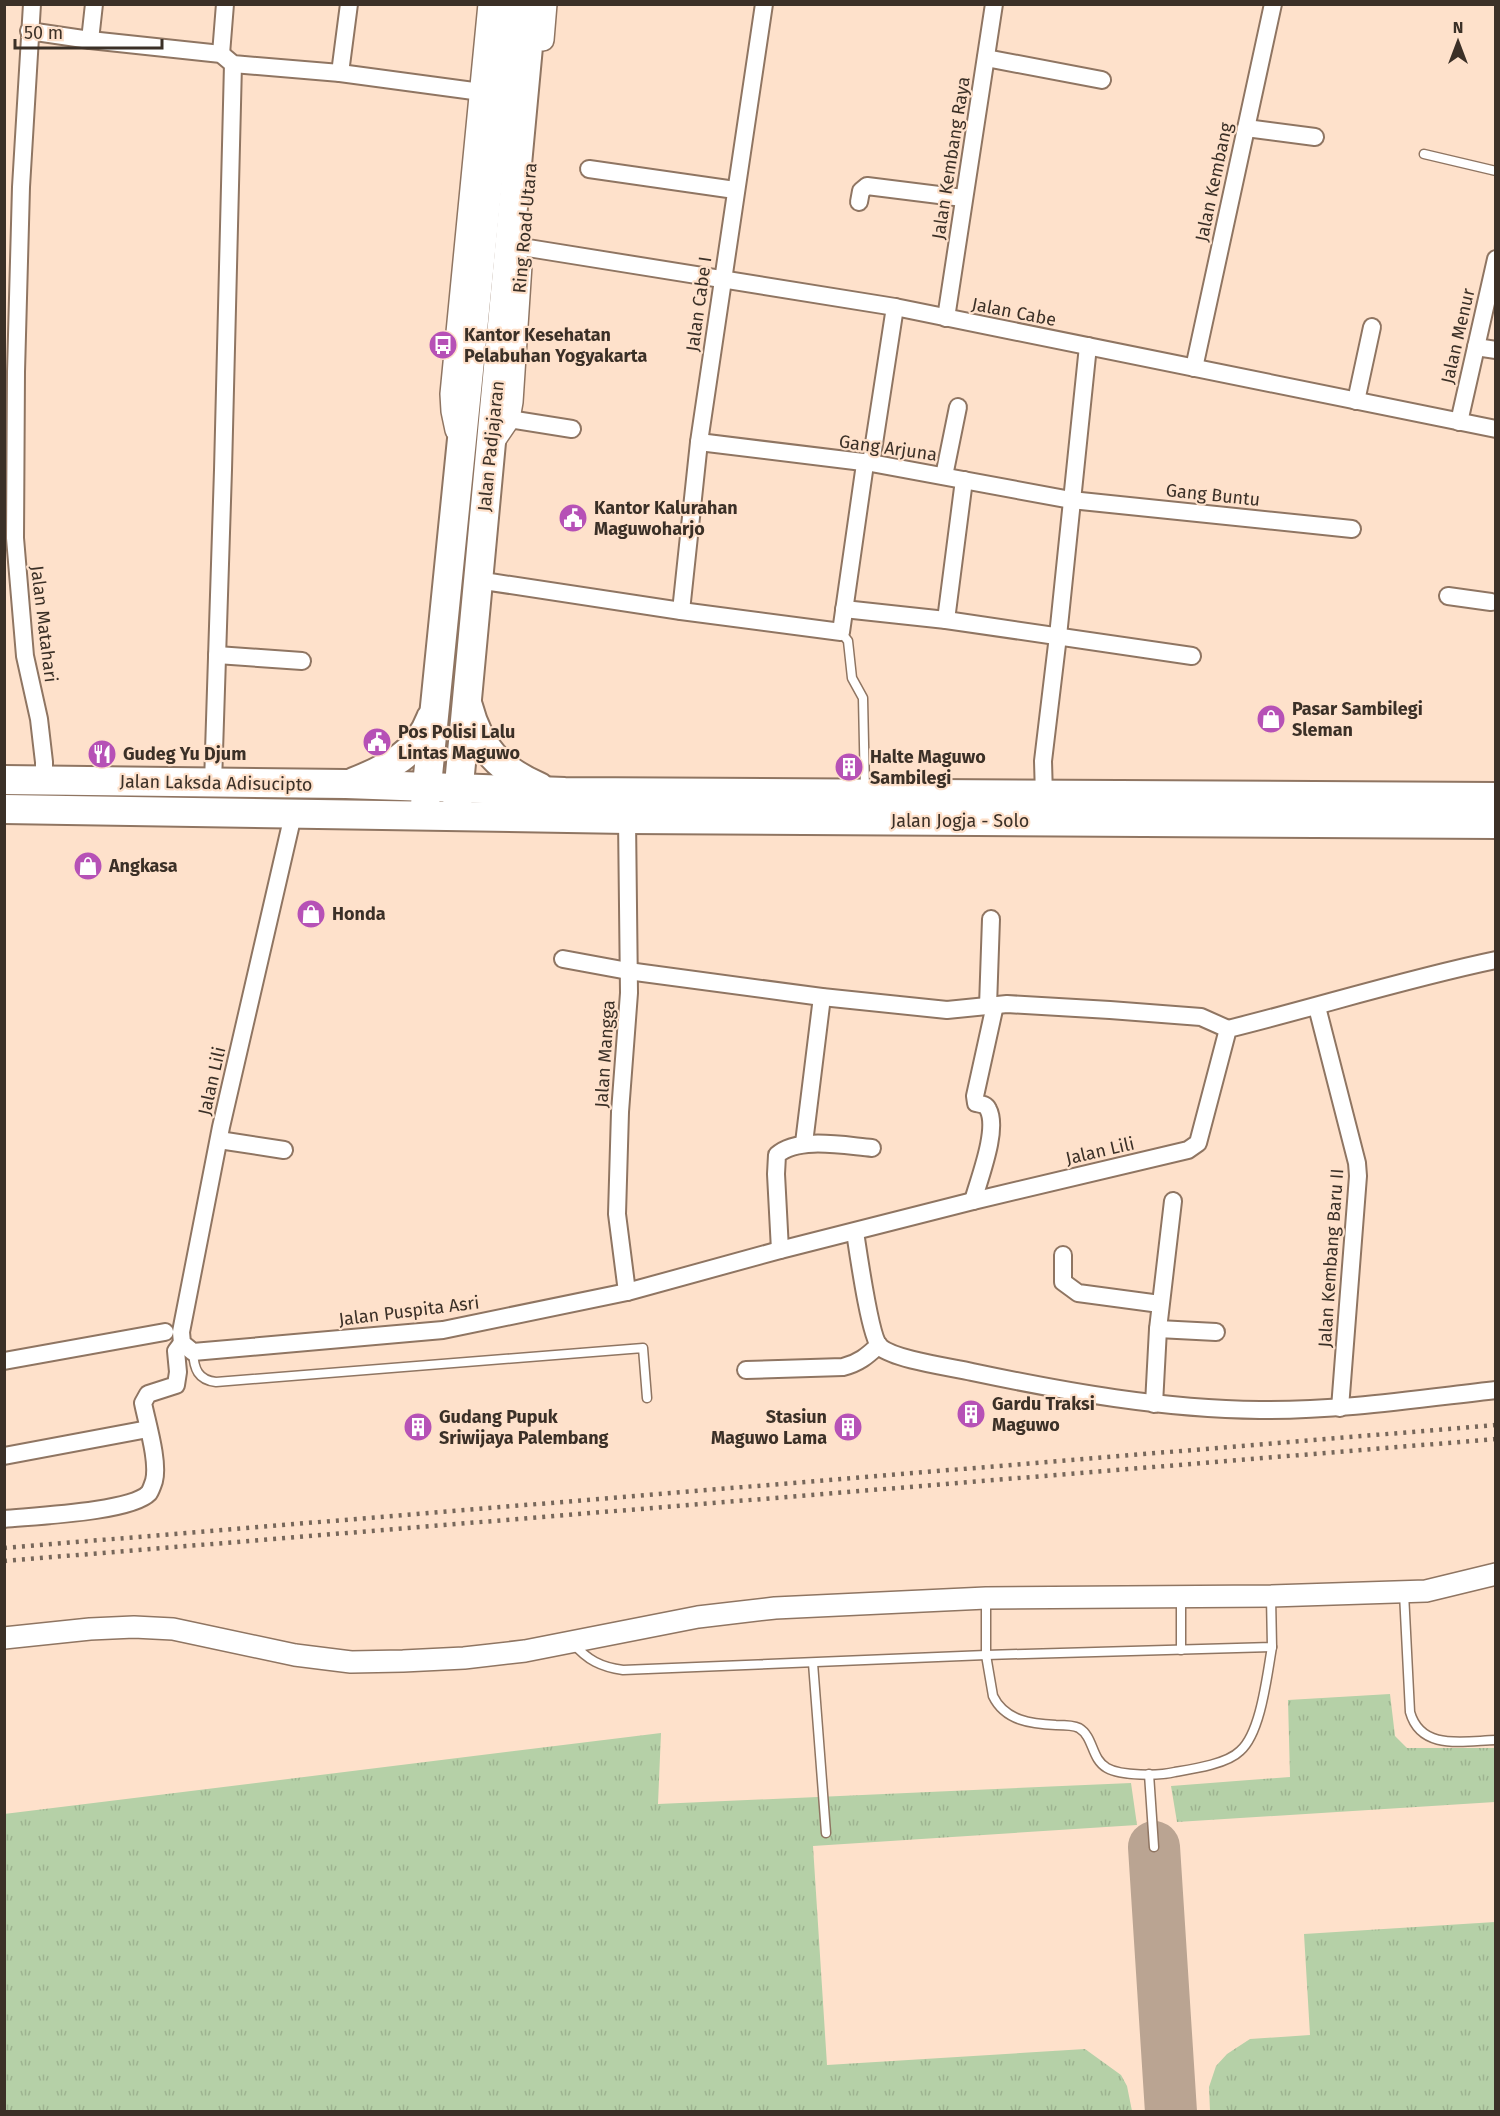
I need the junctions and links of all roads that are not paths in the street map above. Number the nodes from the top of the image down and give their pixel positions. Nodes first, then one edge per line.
1 (32, 4) edge
2 (94, 4) edge
3 (225, 4) edge
4 (349, 4) edge
5 (489, 4) edge
6 (506, 4) edge
7 (532, 4) edge
8 (546, 4) edge
9 (764, 4) edge
10 (994, 4) edge
11 (1273, 4) edge
12 (29, 31) junction
13 (90, 40) junction
14 (986, 58) junction
15 (227, 59) junction
16 (340, 73) junction
17 (1102, 80) dead end
18 (481, 93) junction
19 (1246, 128) junction
20 (1315, 137) dead end
21 (1424, 154) dead end
22 (589, 169) dead end
23 (1496, 171) edge
24 (735, 190) junction
25 (963, 198) junction
26 (859, 202) dead end
27 (522, 247) junction
28 (1496, 259) edge
29 (722, 278) junction
30 (895, 307) junction
31 (946, 318) junction
32 (1372, 327) dead end
33 (1088, 346) junction
34 (1476, 347) junction
35 (1496, 350) edge
36 (1194, 368) junction
37 (1356, 401) junction
38 (958, 407) dead end
39 (509, 419) junction
40 (1459, 422) junction
41 (572, 429) dead end
42 (1496, 429) edge
43 (699, 442) junction
44 (491, 447) junction
45 (461, 448) junction
46 (868, 463) junction
47 (944, 476) junction
48 (964, 480) junction
49 (457, 490) junction
50 (486, 493) junction
51 (1071, 500) junction
52 (1352, 529) dead end
53 (477, 580) junction
54 (1448, 596) dead end
55 (1491, 601) edge
56 (844, 609) junction
57 (681, 611) junction
58 (946, 621) junction
59 (841, 632) junction
60 (1058, 636) junction
61 (217, 655) junction
62 (1192, 656) dead end
63 (302, 661) dead end
64 (466, 698) junction
65 (435, 706) junction
66 (4, 780) edge
67 (44, 780) junction
68 (213, 783) junction
69 (346, 784) junction
70 (427, 787) junction
71 (458, 787) junction
72 (554, 791) junction
73 (865, 794) junction
74 (1044, 796) junction
75 (1496, 797) edge
76 (4, 809) edge
77 (293, 815) junction
78 (424, 816) junction
79 (456, 816) junction
80 (627, 819) junction
81 (1496, 824) edge
82 (991, 919) dead end
83 (563, 959) dead end
84 (1496, 960) edge
85 (628, 971) junction
86 (822, 997) junction
87 (992, 1006) junction
88 (1317, 1007) junction
89 (1228, 1029) junction
90 (219, 1140) junction
91 (804, 1143) junction
92 (872, 1148) dead end
93 (284, 1150) dead end
94 (973, 1201) junction
95 (1173, 1201) dead end
96 (855, 1232) junction
97 (780, 1250) junction
98 (1063, 1255) dead end
99 (627, 1292) junction
100 (1161, 1304) junction
101 (1158, 1329) junction
102 (165, 1332) dead end
103 (1216, 1332) dead end
104 (879, 1346) junction
105 (187, 1347) junction
106 (4, 1361) edge
107 (746, 1370) dead end
108 (1496, 1390) edge
109 (647, 1398) dead end
110 (1154, 1404) junction
111 (1340, 1408) junction
112 (148, 1429) junction
113 (4, 1456) edge
114 (4, 1519) edge
115 (1496, 1574) edge
116 (1404, 1592) junction
117 (1180, 1596) junction
118 (1271, 1596) junction
119 (986, 1598) junction
120 (4, 1638) edge
121 (573, 1643) junction
122 (1272, 1647) junction
123 (1181, 1650) junction
124 (986, 1655) junction
125 (813, 1663) junction
126 (1496, 1740) edge
127 (1149, 1774) junction
128 (826, 1833) dead end
129 (1154, 1847) dead end

1 - 12 street, Jalan Matahari
2 - 13 street
3 - 15 street
4 - 16 street
5 - 18 street
6 - 45 highway, Jalan Padjajaran
7 - 44 highway, Jalan Padjajaran
8 - 27 street, Ring Road Utara
9 - 24 street, Jalan Cabe I
10 - 14 street, Jalan Kembang Raya
11 - 19 street, Jalan Kembang
12 - 13 street
12 - 67 street, Jalan Matahari
13 - 15 street
14 - 17 street
14 - 25 street, Jalan Kembang Raya
15 - 16 street
15 - 61 street
16 - 18 street
18 - 45 street
19 - 20 street
19 - 36 street, Jalan Kembang
21 - 23 lane
22 - 24 street
24 - 29 street, Jalan Cabe I
25 - 26 street
25 - 31 street, Jalan Kembang Raya
27 - 29 street, Jalan Cabe
27 - 39 street, Ring Road Utara
28 - 34 street, Jalan Menur
29 - 30 street, Jalan Cabe
29 - 43 street, Jalan Cabe I
30 - 31 street, Jalan Cabe
30 - 46 street
31 - 33 street, Jalan Cabe
32 - 37 street
33 - 36 street, Jalan Cabe
33 - 51 street
34 - 35 street
34 - 40 street, Jalan Menur
36 - 37 street, Jalan Cabe
37 - 40 street, Jalan Cabe
38 - 47 street
39 - 41 street
39 - 44 street, Ring Road Utara
40 - 42 street, Jalan Cabe
43 - 46 street, Gang Arjuna
43 - 57 street, Jalan Cabe I
44 - 50 highway, Jalan Padjajaran
45 - 49 highway, Jalan Padjajaran
46 - 47 street, Gang Arjuna
46 - 56 street
47 - 48 street, Gang Arjuna
48 - 51 street, Gang Arjuna
48 - 58 street
49 - 50 highway
49 - 65 highway, Jalan Padjajaran
50 - 53 highway, Jalan Padjajaran
51 - 52 street, Gang Buntu
51 - 60 street
53 - 57 street
53 - 64 highway, Jalan Padjajaran
54 - 55 street
56 - 58 street
56 - 59 street
57 - 59 street
58 - 60 street
59 - 73 lane
60 - 62 street
60 - 74 street
61 - 63 street
61 - 68 street
64 - 71 highway, Jalan Padjajaran
64 - 72 highway
65 - 69 highway
65 - 70 highway, Jalan Padjajaran
66 - 67 highway, Jalan Laksda Adisucipto
67 - 68 highway, Jalan Laksda Adisucipto
68 - 69 highway, Jalan Laksda Adisucipto
69 - 70 highway, Jalan Laksda Adisucipto
70 - 71 highway, Jalan Jogja - Solo
70 - 78 highway, Jalan Padjajaran
71 - 72 highway, Jalan Jogja - Solo
71 - 79 highway, Jalan Padjajaran
72 - 73 highway, Jalan Jogja - Solo
73 - 74 highway, Jalan Jogja - Solo
74 - 75 highway, Jalan Jogja - Solo
76 - 77 highway, Jalan Laksda Adisucipto
77 - 78 highway, Jalan Laksda Adisucipto
77 - 90 street, Jalan Lili
78 - 79 highway, Jalan Jogja - Solo
79 - 80 highway, Jalan Jogja - Solo
80 - 81 highway, Jalan Jogja - Solo
80 - 85 street, Jalan Mangga
82 - 87 street
83 - 85 street
84 - 88 street
85 - 86 street
85 - 99 street, Jalan Mangga
86 - 87 street
86 - 91 street
87 - 89 street
87 - 94 street
88 - 89 street
88 - 111 street, Jalan Kembang Baru II
89 - 94 street, Jalan Lili
90 - 93 street
90 - 105 street, Jalan Lili
91 - 92 street
91 - 97 street
94 - 96 street, Jalan Lili
95 - 100 street
96 - 97 street, Jalan Lili
96 - 104 street
97 - 99 street, Jalan Lili
98 - 100 street
99 - 105 street, Jalan Puspita Asri
100 - 101 street
101 - 103 street
101 - 110 street
102 - 106 street
104 - 107 street
104 - 110 street
105 - 109 lane
105 - 112 street, Jalan Lili
108 - 111 street
110 - 111 street
112 - 113 street
112 - 114 street
115 - 116 street
116 - 118 street
116 - 126 lane
117 - 118 street
117 - 119 street
117 - 123 lane
118 - 122 lane
119 - 121 street
119 - 124 lane
120 - 121 street
121 - 125 lane
122 - 123 lane
122 - 127 lane
123 - 124 lane
124 - 125 lane
124 - 127 lane
125 - 128 lane
127 - 129 lane

